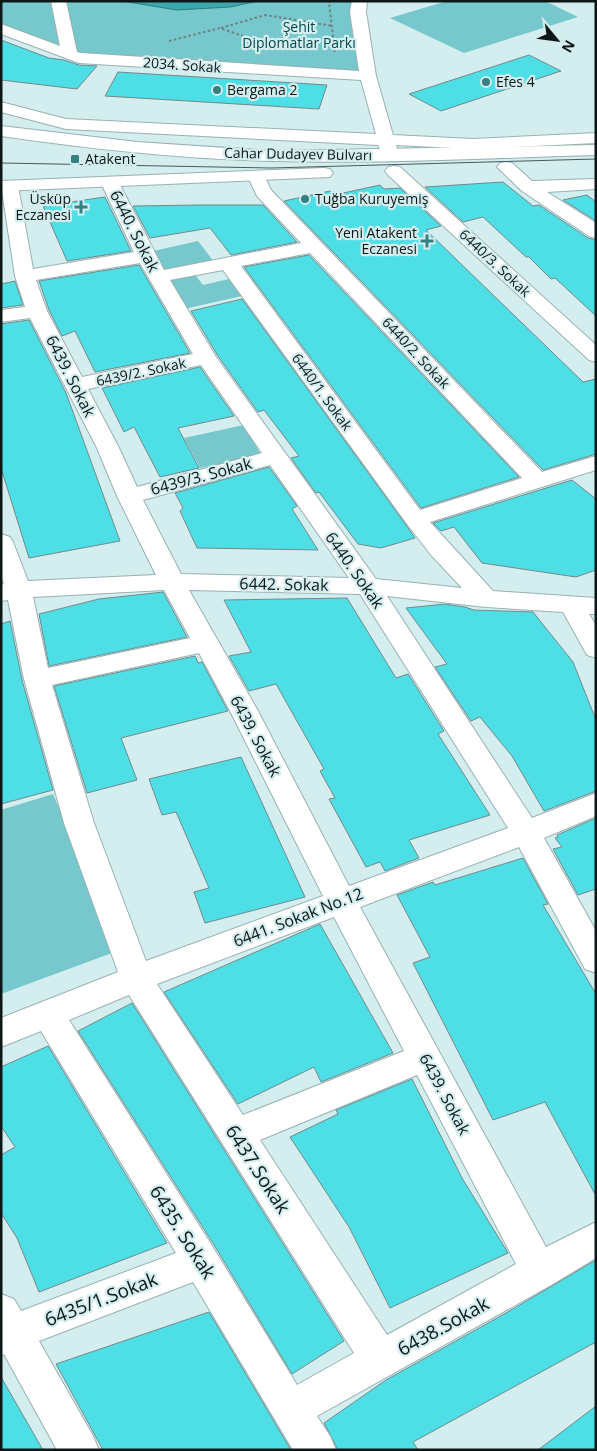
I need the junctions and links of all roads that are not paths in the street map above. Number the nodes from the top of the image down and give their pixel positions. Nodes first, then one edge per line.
1 (58, 1) edge
2 (360, 1) edge
3 (1, 29) edge
4 (70, 55) junction
5 (368, 76) junction
6 (1, 107) edge
7 (1, 131) edge
8 (596, 138) edge
9 (596, 150) edge
10 (389, 155) junction
11 (596, 165) edge
12 (506, 168) junction
13 (257, 177) junction
14 (110, 183) junction
15 (596, 184) edge
16 (5, 186) edge
17 (528, 187) junction
18 (596, 232) edge
19 (315, 246) junction
20 (229, 264) junction
21 (152, 266) junction
22 (25, 276) junction
23 (37, 310) junction
24 (1, 316) edge
25 (596, 356) edge
26 (206, 358) junction
27 (75, 385) junction
28 (274, 457) junction
29 (596, 462) edge
30 (537, 481) junction
31 (129, 496) junction
32 (415, 519) junction
33 (1, 542) edge
34 (172, 582) junction
35 (368, 586) junction
36 (10, 592) edge
37 (486, 599) junction
38 (584, 606) edge
39 (206, 643) junction
40 (596, 649) edge
41 (37, 679) junction
42 (596, 804) edge
43 (526, 833) junction
44 (341, 900) junction
45 (596, 960) edge
46 (136, 978) junction
47 (48, 1014) junction
48 (1, 1033) edge
49 (425, 1057) junction
50 (236, 1134) junction
51 (596, 1240) edge
52 (201, 1261) junction
53 (540, 1272) junction
54 (5, 1327) edge
55 (381, 1360) junction
56 (290, 1410) junction
57 (79, 1450) edge
58 (316, 1450) edge

1 - 4 street
2 - 5 street
3 - 4 street, 2034. Sokak
4 - 5 street, 2034. Sokak
5 - 10 street
6 - 10 street
7 - 10 street, Cahar Dudayev Bulvarı
8 - 10 street
9 - 10 street, Cahar Dudayev Bulvarı
10 - 12 street, Cahar Dudayev Bulvarı
10 - 13 street, Cahar Dudayev Bulvarı
10 - 25 street, 6440/3. Sokak
11 - 12 street, Cahar Dudayev Bulvarı
12 - 17 street
13 - 14 street, Cahar Dudayev Bulvarı
13 - 19 street, 6440/2. Sokak
14 - 16 street, Cahar Dudayev Bulvarı
14 - 21 street, 6440. Sokak
15 - 17 street
16 - 22 street, 6439. Sokak
17 - 18 street
19 - 20 street
19 - 30 street, 6440/2. Sokak
20 - 21 street
20 - 32 street, 6440/1. Sokak
21 - 22 street
21 - 26 street, 6440. Sokak
22 - 23 street, 6439. Sokak
23 - 24 street
23 - 27 street, 6439. Sokak
26 - 27 street, 6439/2. Sokak
26 - 28 street, 6440. Sokak
27 - 31 street, 6439. Sokak
28 - 31 street, 6439/3. Sokak
28 - 35 street, 6440. Sokak
29 - 30 street
30 - 32 street
31 - 34 street, 6439. Sokak
32 - 37 street, 6440/1. Sokak
33 - 36 street, 6437.Sokak
34 - 35 street, 6442. Sokak
34 - 36 street, 6442. Sokak
34 - 39 street, 6439. Sokak
35 - 37 street, 6442. Sokak
35 - 43 street, 6440. Sokak
36 - 41 street, 6437.Sokak
37 - 38 street, 6442. Sokak
38 - 40 street
39 - 41 street
39 - 44 street, 6439. Sokak
41 - 46 street, 6437.Sokak
42 - 43 street, 6441. Sokak No.12
43 - 44 street, 6441. Sokak No.12
43 - 45 street, 6440. Sokak
44 - 46 street, 6441. Sokak No.12
44 - 49 street, 6439. Sokak
46 - 47 street, 6441. Sokak No.12
46 - 50 street, 6437.Sokak
47 - 48 street, 6441. Sokak No.12
47 - 52 street, 6435. Sokak
49 - 50 street
49 - 53 street, 6439. Sokak
50 - 55 street, 6437.Sokak
51 - 53 street, 6438.Sokak
52 - 54 street, 6435/1.Sokak
52 - 56 street, 6435. Sokak
53 - 55 street, 6438.Sokak
54 - 57 street
55 - 56 street, 6438.Sokak
56 - 58 street, 6435. Sokak

